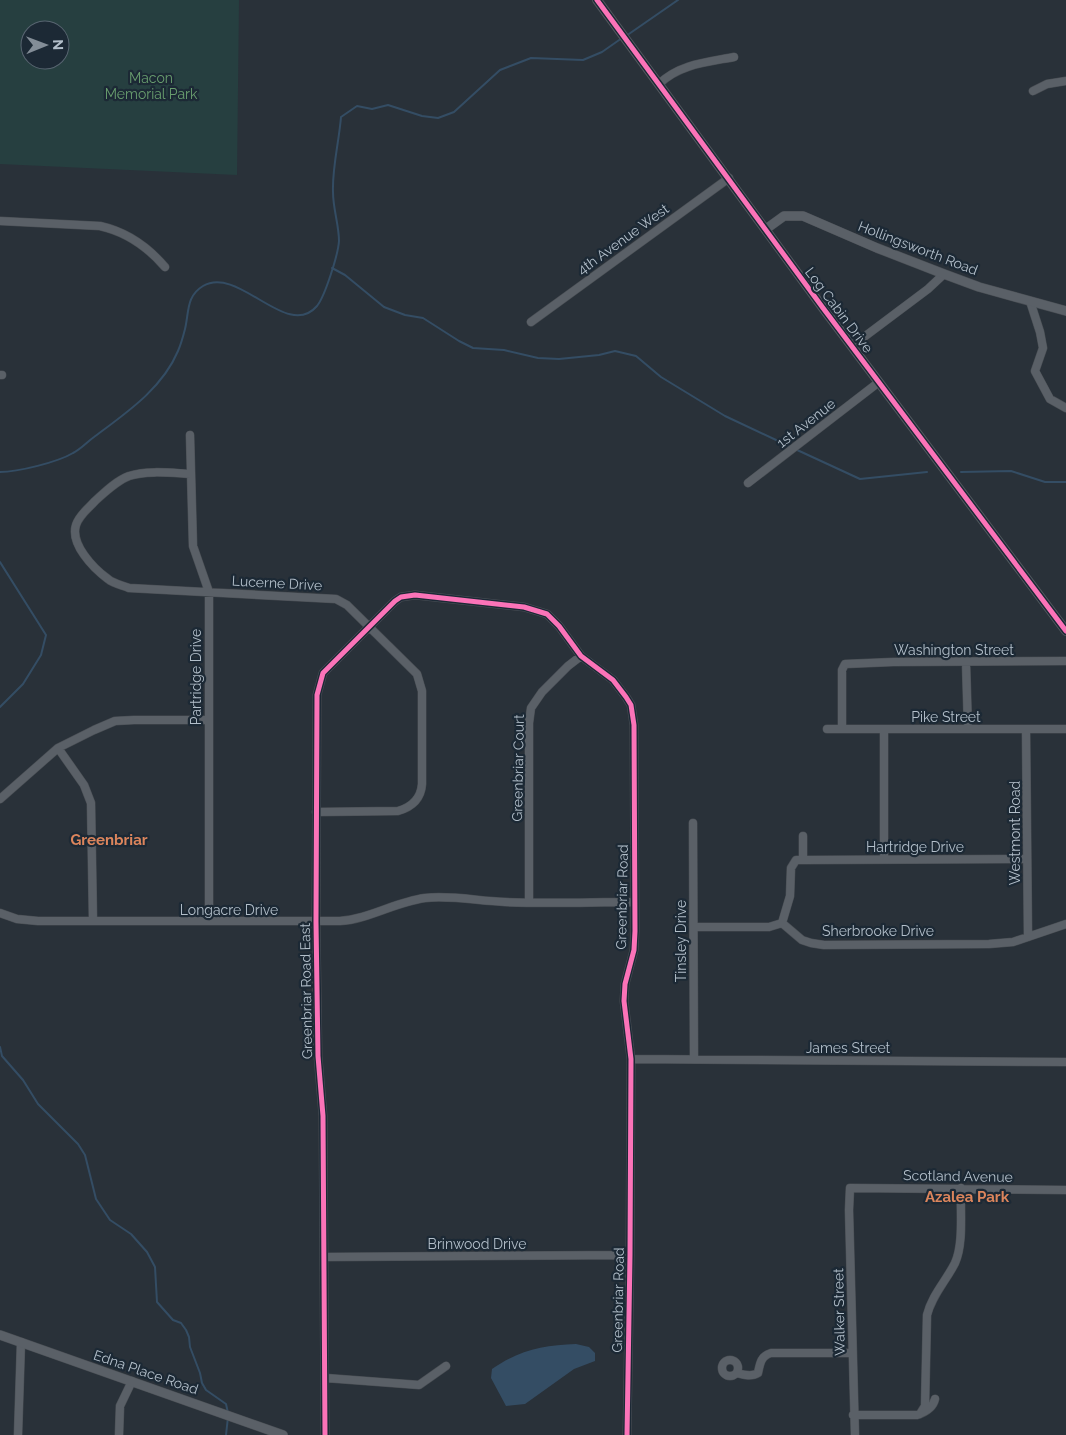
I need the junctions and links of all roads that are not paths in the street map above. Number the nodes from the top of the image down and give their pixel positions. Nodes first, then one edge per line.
1 (597, 0) edge
2 (734, 57) dead end
3 (1066, 81) edge
4 (659, 84) junction
5 (1033, 91) dead end
6 (729, 178) junction
7 (0, 221) edge
8 (766, 228) junction
9 (165, 267) dead end
10 (944, 274) junction
11 (1030, 302) junction
12 (1066, 311) edge
13 (531, 322) dead end
14 (852, 346) junction
15 (879, 382) junction
16 (1066, 408) edge
17 (190, 434) dead end
18 (191, 474) junction
19 (748, 483) dead end
20 (209, 592) junction
21 (369, 627) junction
22 (1066, 631) edge
23 (581, 656) junction
24 (1066, 661) edge
25 (966, 663) junction
26 (209, 720) junction
27 (827, 729) dead end
28 (842, 729) junction
29 (884, 729) junction
30 (968, 729) junction
31 (1026, 729) junction
32 (1066, 729) edge
33 (58, 748) junction
34 (0, 799) edge
35 (316, 812) junction
36 (694, 823) dead end
37 (803, 836) dead end
38 (884, 859) junction
39 (1027, 859) junction
40 (803, 860) junction
41 (529, 902) junction
42 (634, 902) junction
43 (0, 914) edge
44 (93, 921) junction
45 (209, 921) junction
46 (316, 922) junction
47 (782, 924) junction
48 (1066, 924) edge
49 (694, 927) junction
50 (1028, 937) junction
51 (631, 1059) junction
52 (694, 1059) junction
53 (1066, 1062) edge
54 (850, 1188) joint
55 (961, 1188) junction
56 (1066, 1190) edge
57 (630, 1255) junction
58 (324, 1257) junction
59 (0, 1335) edge
60 (21, 1342) junction
61 (852, 1353) junction
62 (446, 1366) dead end
63 (738, 1373) dead end
64 (326, 1378) junction
65 (132, 1381) junction
66 (935, 1398) dead end
67 (920, 1414) junction
68 (853, 1415) junction
69 (18, 1435) edge
70 (119, 1435) edge
71 (283, 1435) edge
72 (325, 1435) edge
73 (627, 1435) edge
74 (855, 1435) edge

1 - 4 street, Log Cabin Drive
2 - 4 street
3 - 5 street
4 - 6 street, Log Cabin Drive
6 - 8 street, Log Cabin Drive
6 - 13 street, 4th Avenue West
7 - 9 street
8 - 10 street, Hollingsworth Road
8 - 14 street, Log Cabin Drive
10 - 11 street, Hollingsworth Road
10 - 14 street
11 - 12 street, Hollingsworth Road
11 - 16 street
14 - 15 street, Log Cabin Drive
15 - 19 street, 1st Avenue
15 - 22 street, Log Cabin Drive
17 - 18 street, Partridge Drive
18 - 20 street, Partridge Drive
18 - 20 street, Lucerne Drive
20 - 21 street, Lucerne Drive
20 - 26 street, Partridge Drive
21 - 23 street, Greenbriar Road
21 - 35 street, Greenbriar Road East
21 - 35 street, Lucerne Drive
23 - 41 street, Greenbriar Court
23 - 42 street, Greenbriar Road
24 - 25 street, Washington Street
25 - 28 street, Washington Street
25 - 30 street
26 - 33 street
26 - 45 street, Partridge Drive
27 - 28 street, Pike Street
28 - 29 street, Pike Street
29 - 30 street, Pike Street
29 - 38 street
30 - 31 street, Pike Street
31 - 32 street, Pike Street
31 - 39 street, Westmont Road
33 - 34 street
33 - 44 street
35 - 46 street, Greenbriar Road East
36 - 49 street, Tinsley Drive
37 - 40 street
38 - 39 street, Hartridge Drive
38 - 40 street, Hartridge Drive
39 - 50 street, Westmont Road
40 - 47 street
41 - 42 street, Longacre Drive
41 - 46 street, Longacre Drive
42 - 51 street, Greenbriar Road
43 - 44 street, Longacre Drive
44 - 45 street, Longacre Drive
45 - 46 street, Longacre Drive
46 - 58 street, Greenbriar Road East
47 - 49 street
47 - 50 street, Sherbrooke Drive
48 - 50 street, Sherbrooke Drive
49 - 52 street, Tinsley Drive
51 - 52 street, James Street
51 - 57 street, Greenbriar Road
52 - 53 street, James Street
54 - 55 street, Scotland Avenue
54 - 61 street, Walker Street
55 - 56 street, Scotland Avenue
55 - 67 street
57 - 58 street, Brinwood Drive
57 - 73 street, Greenbriar Road
58 - 64 street, Greenbriar Road East
59 - 60 street, Edna Place Road
60 - 65 street, Edna Place Road
60 - 69 street
61 - 63 street
61 - 68 street, Walker Street
62 - 64 street
64 - 72 street, Greenbriar Road East
65 - 70 street
65 - 71 street, Edna Place Road
66 - 67 street
67 - 68 street
68 - 74 street, Walker Street

